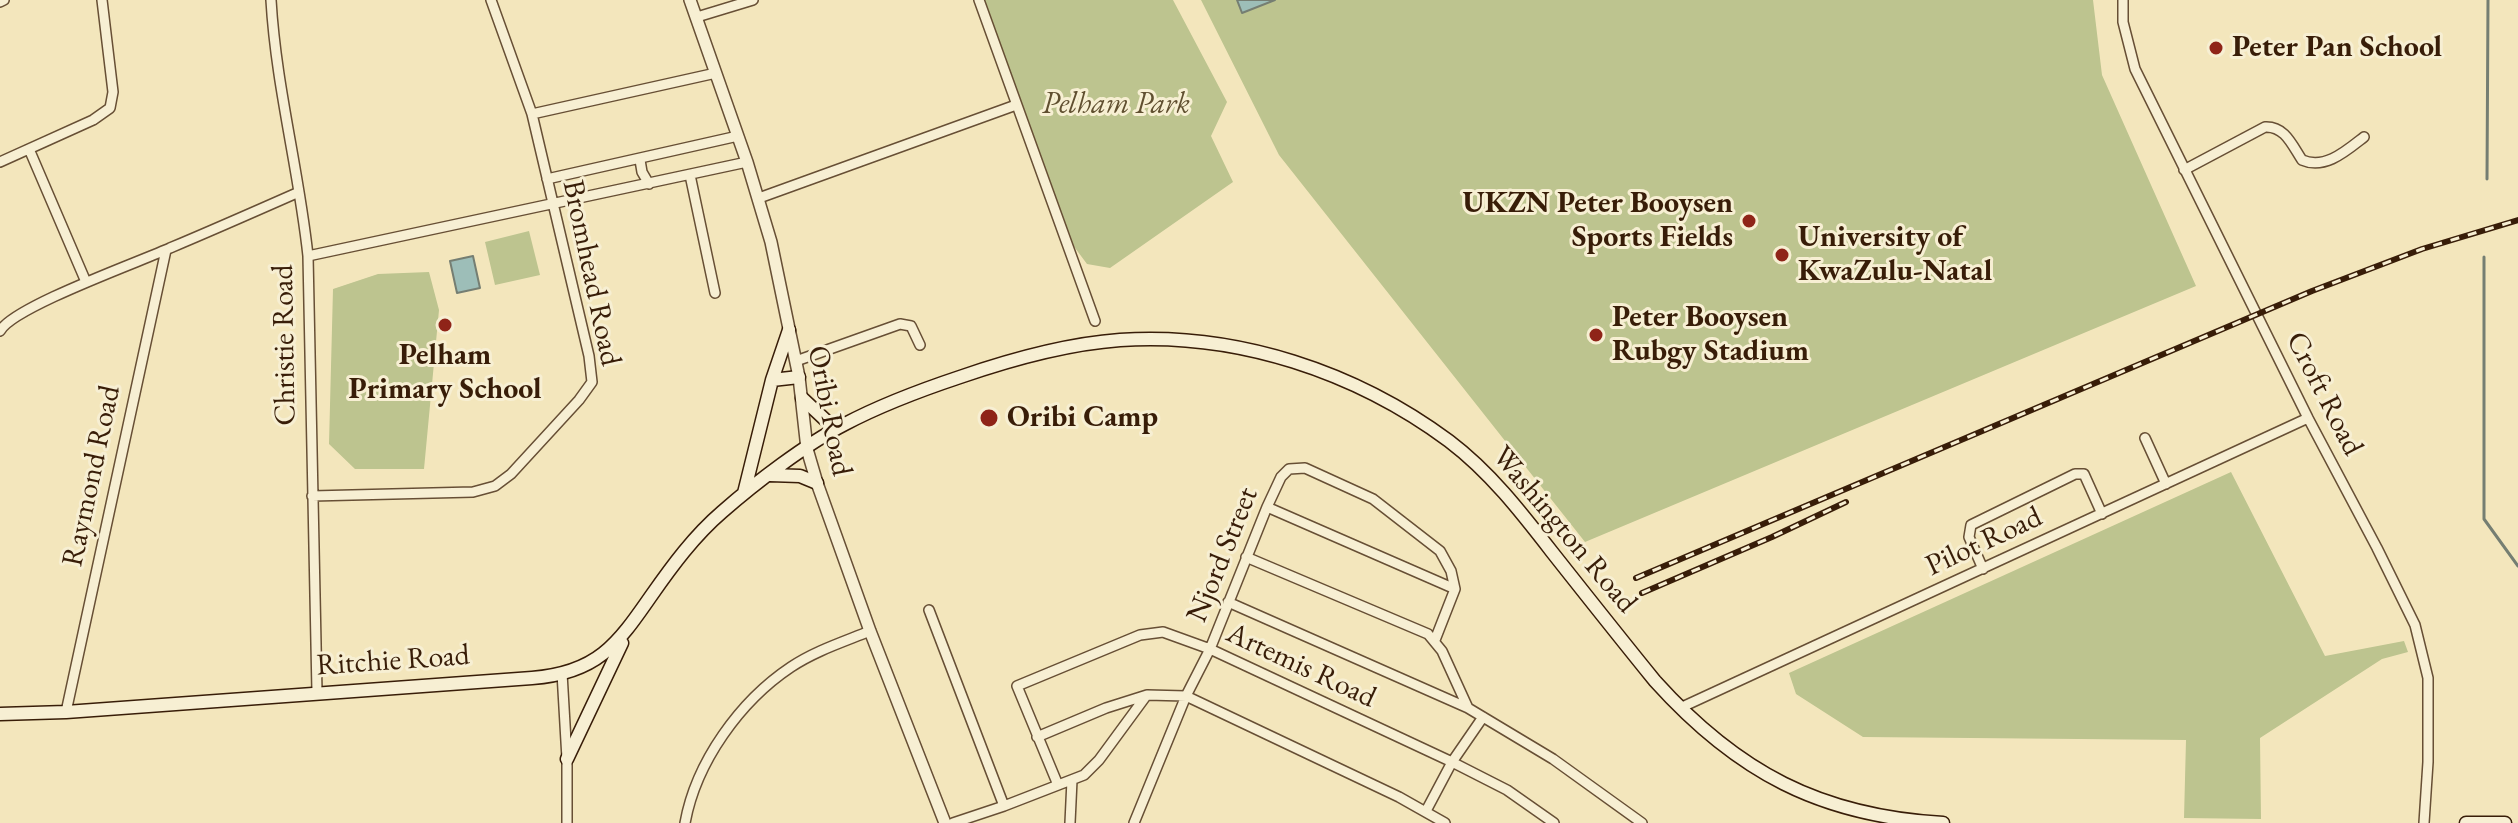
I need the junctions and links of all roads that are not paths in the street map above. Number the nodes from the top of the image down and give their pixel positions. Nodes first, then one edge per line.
1 (102, 0) edge
2 (271, 0) edge
3 (491, 0) edge
4 (690, 0) edge
5 (753, 0) edge
6 (979, 0) edge
7 (2123, 0) edge
8 (697, 17) junction
9 (716, 73) junction
10 (1016, 105) junction
11 (532, 114) junction
12 (738, 136) junction
13 (2364, 137) dead end
14 (29, 149) junction
15 (640, 160) junction
16 (0, 162) edge
17 (747, 162) junction
18 (2184, 170) junction
19 (690, 175) junction
20 (547, 179) junction
21 (649, 184) junction
22 (299, 192) junction
23 (759, 198) junction
24 (553, 205) junction
25 (166, 250) junction
26 (308, 256) junction
27 (86, 282) junction
28 (715, 293) dead end
29 (1095, 321) dead end
30 (789, 330) junction
31 (0, 331) edge
32 (920, 345) dead end
33 (796, 361) junction
34 (799, 377) junction
35 (772, 380) junction
36 (802, 398) junction
37 (2308, 418) junction
38 (835, 429) junction
39 (2145, 438) dead end
40 (807, 449) junction
41 (770, 475) junction
42 (817, 483) junction
43 (2166, 484) junction
44 (744, 493) junction
45 (312, 496) junction
46 (1267, 507) junction
47 (720, 514) joint
48 (2102, 514) junction
49 (1246, 557) junction
50 (1983, 569) junction
51 (1455, 589) junction
52 (1228, 602) junction
53 (929, 610) dead end
54 (870, 631) junction
55 (626, 633) junction
56 (1435, 640) junction
57 (1210, 649) junction
58 (562, 673) junction
59 (317, 692) junction
60 (1147, 695) junction
61 (1186, 696) junction
62 (1468, 708) junction
63 (1680, 708) junction
64 (66, 712) junction
65 (0, 714) edge
66 (1483, 717) junction
67 (1037, 737) junction
68 (567, 759) junction
69 (1452, 762) junction
70 (1072, 780) junction
71 (1058, 785) junction
72 (1004, 806) junction
73 (1426, 811) junction
74 (1926, 822) edge
75 (567, 823) edge
76 (685, 823) edge
77 (945, 823) edge
78 (953, 823) edge
79 (1070, 823) edge
80 (1134, 823) edge
81 (1445, 823) edge
82 (1554, 823) edge
83 (1642, 823) edge
84 (1943, 823) edge
85 (2424, 823) edge
86 (2466, 823) edge
87 (2505, 823) edge

1 - 14 street
2 - 22 street, Christie Road
3 - 11 street, Bromhead Road
4 - 8 street, Oribi Road
5 - 8 street
6 - 10 street
7 - 18 street, Croft Road
8 - 9 street, Oribi Road
9 - 11 street
9 - 12 street, Oribi Road
10 - 23 street
10 - 29 street
11 - 20 street, Bromhead Road
12 - 15 street
12 - 17 street, Oribi Road
13 - 18 street
14 - 16 street
14 - 27 street
15 - 20 street
15 - 21 street
17 - 19 street
17 - 23 street, Oribi Road
18 - 37 street, Croft Road
19 - 21 street
19 - 28 street
20 - 24 street, Bromhead Road
21 - 24 street
22 - 25 street
22 - 26 street, Christie Road
23 - 30 street, Oribi Road
24 - 26 street
24 - 45 street, Bromhead Road
25 - 27 street
25 - 64 street, Raymond Road
26 - 45 street, Christie Road
27 - 31 street
30 - 33 street, Oribi Road
30 - 35 main road
32 - 33 street
33 - 34 street, Oribi Road
34 - 35 main road
34 - 36 street, Oribi Road
35 - 44 main road
36 - 38 main road
36 - 40 street, Oribi Road
37 - 43 street, Pilot Road
37 - 85 street, Croft Road
38 - 40 main road, Washington Road
38 - 63 main road, Washington Road
39 - 43 street
40 - 41 main road, Washington Road
40 - 42 street, Oribi Road
41 - 42 main road
41 - 44 main road, Washington Road
42 - 54 street, Oribi Road
43 - 48 street, Pilot Road
44 - 47 main road, Washington Road
45 - 59 street, Christie Road
46 - 49 street, Njord Street
46 - 51 street
46 - 51 street, Njord Street
47 - 55 main road, Ritchie Road
48 - 50 street, Pilot Road
48 - 50 street
49 - 52 street, Njord Street
49 - 56 street
50 - 63 street, Pilot Road
51 - 56 street
52 - 57 street, Njord Street
52 - 62 street
53 - 72 street
54 - 76 street
54 - 77 street, Oribi Road
55 - 58 main road, Ritchie Road
55 - 68 main road
56 - 62 street
57 - 61 street, Njord Street
57 - 67 street, Artemis Road
57 - 69 street, Artemis Road
58 - 59 main road, Ritchie Road
58 - 68 street
59 - 64 main road, Ritchie Road
60 - 61 street
60 - 67 street
60 - 70 street
61 - 73 street
61 - 80 street, Njord Street
62 - 66 street
63 - 74 main road, Washington Road
64 - 65 main road, Ritchie Road
66 - 69 street
66 - 83 street
67 - 71 street
68 - 75 street
69 - 73 street
69 - 82 street, Artemis Road
70 - 71 street
70 - 79 street
71 - 72 street
72 - 78 street
73 - 81 street
74 - 84 main road, Washington Road
86 - 87 main road

